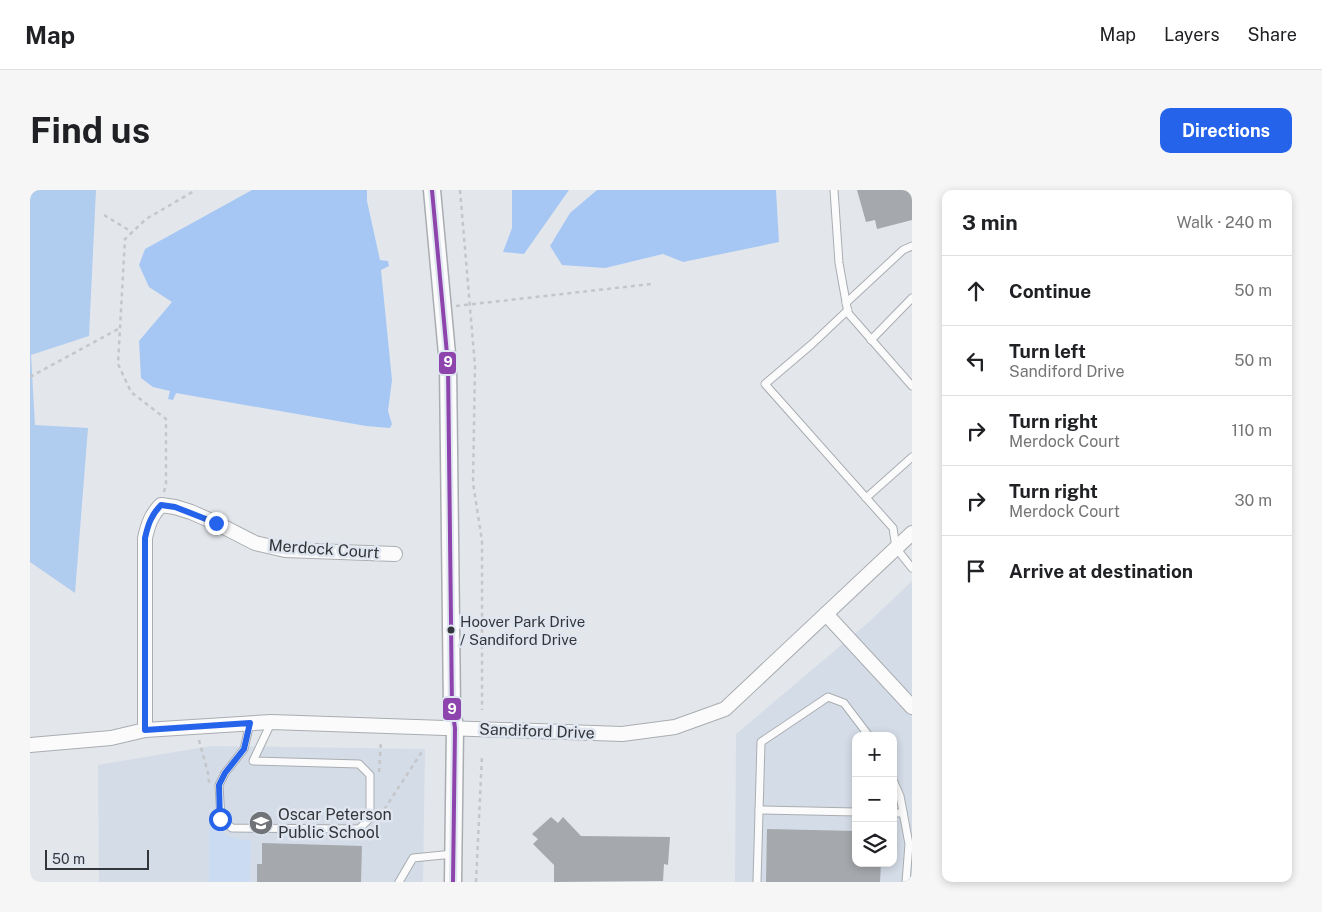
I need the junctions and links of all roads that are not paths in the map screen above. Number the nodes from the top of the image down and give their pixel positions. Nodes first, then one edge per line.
1 (432, 190) edge
2 (834, 190) edge
3 (912, 246) edge
4 (912, 298) edge
5 (847, 307) junction
6 (871, 340) junction
7 (912, 386) edge
8 (912, 456) edge
9 (866, 498) junction
10 (912, 533) edge
11 (896, 548) junction
12 (395, 554) dead end
13 (912, 568) edge
14 (826, 614) junction
15 (912, 707) edge
16 (271, 722) junction
17 (250, 723) junction
18 (454, 728) junction
19 (145, 730) junction
20 (866, 732) edge
21 (30, 745) edge
22 (897, 789) edge
23 (759, 810) junction
24 (852, 812) edge
25 (897, 813) edge
26 (903, 813) junction
27 (910, 844) edge
28 (454, 854) junction
29 (398, 882) edge
30 (453, 882) edge
31 (757, 882) edge
32 (906, 882) edge

1 - 18 street
2 - 5 lane
3 - 5 lane
4 - 6 lane
5 - 6 lane
5 - 9 lane
6 - 7 lane
8 - 9 lane
9 - 11 lane
10 - 11 street, Sandiford Drive
11 - 13 lane
11 - 14 street, Sandiford Drive
12 - 19 street, Merdock Court
14 - 15 street
14 - 18 street, Sandiford Drive
16 - 17 street, Sandiford Drive
16 - 17 lane
16 - 18 street, Sandiford Drive
17 - 19 street, Sandiford Drive
18 - 28 street
19 - 21 street, Sandiford Drive
20 - 23 lane
22 - 26 lane
23 - 24 lane
23 - 31 lane
25 - 26 lane
26 - 27 lane
27 - 32 lane
28 - 29 lane
28 - 30 street

